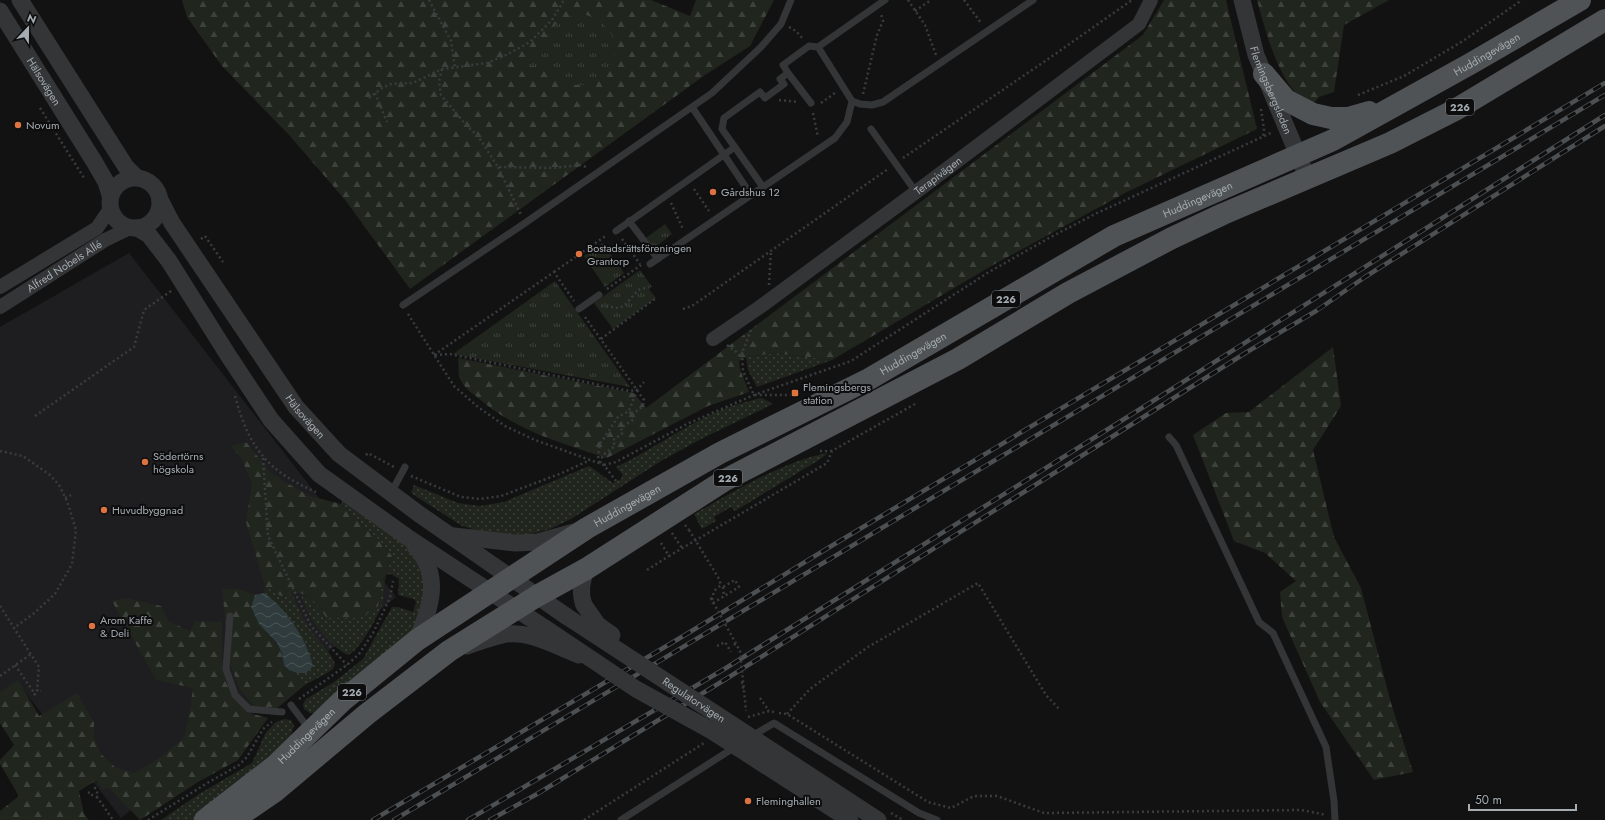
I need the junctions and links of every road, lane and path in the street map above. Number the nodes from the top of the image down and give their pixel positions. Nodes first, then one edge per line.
1 (20, 0) edge
2 (429, 0) edge
3 (564, 0) edge
4 (791, 0) edge
5 (908, 0) edge
6 (931, 0) edge
7 (964, 0) edge
8 (1033, 0) edge
9 (1132, 0) edge
10 (1151, 0) edge
11 (1242, 0) edge
12 (1522, 0) edge
13 (1580, 0) edge
14 (882, 2) edge
15 (0, 11) edge
16 (915, 11) junction
17 (1605, 20) edge
18 (796, 31) dead end
19 (987, 32) junction
20 (805, 42) dead end
21 (818, 47) junction
22 (940, 64) junction
23 (455, 68) junction
24 (442, 69) junction
25 (788, 73) junction
26 (1264, 74) junction
27 (843, 87) junction
28 (375, 93) junction
29 (1355, 96) dead end
30 (368, 98) dead end
31 (765, 98) junction
32 (1401, 101) junction
33 (856, 102) junction
34 (811, 104) junction
35 (692, 107) junction
36 (387, 122) dead end
37 (722, 128) junction
38 (871, 129) dead end
39 (1269, 135) dead end
40 (711, 136) junction
41 (735, 147) junction
42 (821, 148) junction
43 (723, 155) junction
44 (1298, 155) junction
45 (896, 163) junction
46 (498, 167) junction
47 (598, 172) junction
48 (81, 173) dead end
49 (136, 177) junction
50 (85, 179) dead end
51 (1308, 179) junction
52 (688, 180) junction
53 (763, 187) junction
54 (916, 192) junction
55 (667, 194) junction
56 (751, 195) junction
57 (160, 200) junction
58 (110, 202) junction
59 (715, 220) junction
60 (629, 221) junction
61 (525, 223) junction
62 (133, 228) junction
63 (616, 231) joint
64 (607, 235) dead end
65 (205, 236) dead end
66 (687, 239) junction
67 (772, 250) junction
68 (658, 259) junction
69 (223, 262) dead end
70 (650, 264) dead end
71 (554, 272) junction
72 (0, 287) edge
73 (650, 287) dead end
74 (174, 288) dead end
75 (599, 295) joint
76 (656, 298) dead end
77 (586, 304) junction
78 (403, 305) joint
79 (0, 307) edge
80 (760, 307) junction
81 (580, 309) junction
82 (683, 309) dead end
83 (601, 339) junction
84 (713, 339) joint
85 (434, 355) junction
86 (743, 362) junction
87 (644, 382) dead end
88 (637, 390) junction
89 (235, 394) dead end
90 (754, 395) junction
91 (792, 395) dead end
92 (915, 404) dead end
93 (629, 411) junction
94 (632, 415) junction
95 (35, 416) dead end
96 (1169, 437) dead end
97 (834, 442) dead end
98 (837, 448) junction
99 (0, 451) edge
100 (262, 458) junction
101 (363, 458) dead end
102 (590, 460) junction
103 (600, 463) junction
104 (604, 465) junction
105 (394, 467) dead end
106 (405, 467) dead end
107 (413, 477) dead end
108 (616, 481) dead end
109 (391, 493) junction
110 (319, 494) dead end
111 (71, 495) dead end
112 (65, 498) junction
113 (587, 528) junction
114 (689, 530) dead end
115 (671, 531) dead end
116 (450, 536) junction
117 (407, 537) junction
118 (658, 539) dead end
119 (682, 548) junction
120 (669, 556) junction
121 (586, 569) junction
122 (646, 570) dead end
123 (510, 577) junction
124 (393, 581) dead end
125 (489, 592) junction
126 (538, 596) junction
127 (724, 597) dead end
128 (713, 603) junction
129 (0, 606) edge
130 (516, 609) junction
131 (230, 616) dead end
132 (14, 628) junction
133 (539, 632) junction
134 (417, 640) junction
135 (717, 646) dead end
136 (449, 651) junction
137 (731, 652) dead end
138 (31, 654) junction
139 (15, 665) junction
140 (0, 676) edge
141 (760, 698) dead end
142 (291, 705) dead end
143 (1060, 710) dead end
144 (746, 711) dead end
145 (769, 711) junction
146 (282, 712) dead end
147 (787, 714) junction
148 (740, 723) junction
149 (310, 731) junction
150 (711, 739) dead end
151 (209, 782) dead end
152 (97, 797) junction
153 (917, 817) edge
154 (1326, 817) dead end
155 (113, 820) edge
156 (148, 820) edge
157 (205, 820) edge
158 (233, 820) edge
159 (584, 820) edge
160 (620, 820) edge
161 (850, 820) edge
162 (878, 820) edge
163 (938, 820) edge
164 (1335, 820) edge

1 - 49 street
2 - 23 path
3 - 23 path
4 - 35 lane
5 - 16 path
6 - 16 path
7 - 19 path
8 - 19 lane
9 - 45 path
10 - 54 street, Terapivägen
11 - 26 street, Flemingsbergsleden
12 - 29 path
13 - 32 main road, Huddingevägen / 226
14 - 21 lane
14 - 33 path
15 - 58 street, Hälsovägen
16 - 22 path
17 - 51 main road, Huddingevägen / 226
18 - 20 path
19 - 22 lane
21 - 25 lane
21 - 27 lane
22 - 33 lane
23 - 24 path
24 - 28 path
24 - 46 path
25 - 31 lane
25 - 34 lane
26 - 32 main road
26 - 44 street, Flemingsbergsleden
27 - 33 lane
27 - 34 path
28 - 30 path
28 - 36 path
31 - 34 path
31 - 37 lane
32 - 44 main road, Huddingevägen / 226
33 - 42 lane
34 - 42 path
35 - 40 lane
35 - 47 lane
37 - 40 lane
37 - 41 lane
38 - 45 lane
39 - 90 path
40 - 43 lane
41 - 43 lane
41 - 53 lane
42 - 53 lane
43 - 52 lane
43 - 56 lane
44 - 51 street, Flemingsbergsleden
44 - 113 main road, Huddingevägen / 226
45 - 54 lane
45 - 67 path
46 - 47 path
46 - 61 path
47 - 61 lane
48 - 50 path
49 - 57 street
49 - 58 street
51 - 121 main road, Huddingevägen / 226
52 - 55 lane
52 - 59 path
53 - 56 lane
54 - 80 street, Terapivägen
55 - 60 lane
55 - 66 path
56 - 59 lane
57 - 62 street
57 - 109 street, Hälsovägen
58 - 62 street
58 - 72 street, Alfred Nobels Allé
59 - 66 lane
60 - 63 lane
60 - 68 lane
61 - 78 lane
62 - 79 street, Alfred Nobels Allé
62 - 117 street
63 - 75 path
64 - 71 path
65 - 69 path
66 - 68 lane
67 - 80 path
67 - 82 path
68 - 70 lane
71 - 81 path
71 - 85 path
73 - 77 path
74 - 95 path
75 - 77 lane
76 - 83 path
77 - 81 lane
78 - 85 path
80 - 84 street, Terapivägen
80 - 86 path
81 - 83 path
83 - 88 path
84 - 86 path
85 - 88 path
85 - 102 path
86 - 90 path
87 - 88 path
88 - 93 path
88 - 94 path
89 - 100 path
90 - 91 path
90 - 104 path
92 - 98 path
93 - 94 path
93 - 103 path
94 - 103 path
96 - 164 lane
97 - 98 path
98 - 119 path
99 - 112 path
100 - 110 path
100 - 124 path
101 - 105 path
102 - 103 path
102 - 107 path
103 - 104 path
104 - 108 path
106 - 109 lane
109 - 116 street, Hälsovägen
111 - 112 path
112 - 132 path
113 - 116 street
113 - 123 main road, Huddingevägen / 226
114 - 128 path, bridge
115 - 119 path
116 - 123 street, Hälsovägen
117 - 125 street
117 - 134 street
118 - 120 path
119 - 120 path
120 - 122 path
121 - 126 main road, Huddingevägen / 226
121 - 148 street, bridge
123 - 125 main road, Huddingevägen / 226
123 - 126 street, Regulatorvägen
125 - 130 street, Regulatorvägen
125 - 134 main road, Huddingevägen / 226
126 - 130 main road, Huddingevägen / 226
126 - 148 street, Regulatorvägen, bridge
127 - 128 path, bridge
128 - 144 path, bridge
129 - 132 path
130 - 133 street, Regulatorvägen
130 - 136 main road, Huddingevägen / 226
131 - 146 lane
132 - 138 path
133 - 136 street
133 - 161 street, Regulatorvägen, bridge
134 - 149 main road, Huddingevägen / 226
135 - 137 path
136 - 158 main road, Huddingevägen / 226
138 - 139 path
138 - 139 path
139 - 140 path
141 - 145 path
142 - 149 lane
143 - 147 path
145 - 147 path
145 - 148 path
147 - 154 path
148 - 162 street, Regulatorvägen, bridge
149 - 157 main road, Huddingevägen / 226
150 - 159 path
151 - 156 path
152 - 152 path
152 - 155 path
153 - 160 lane
153 - 163 lane

